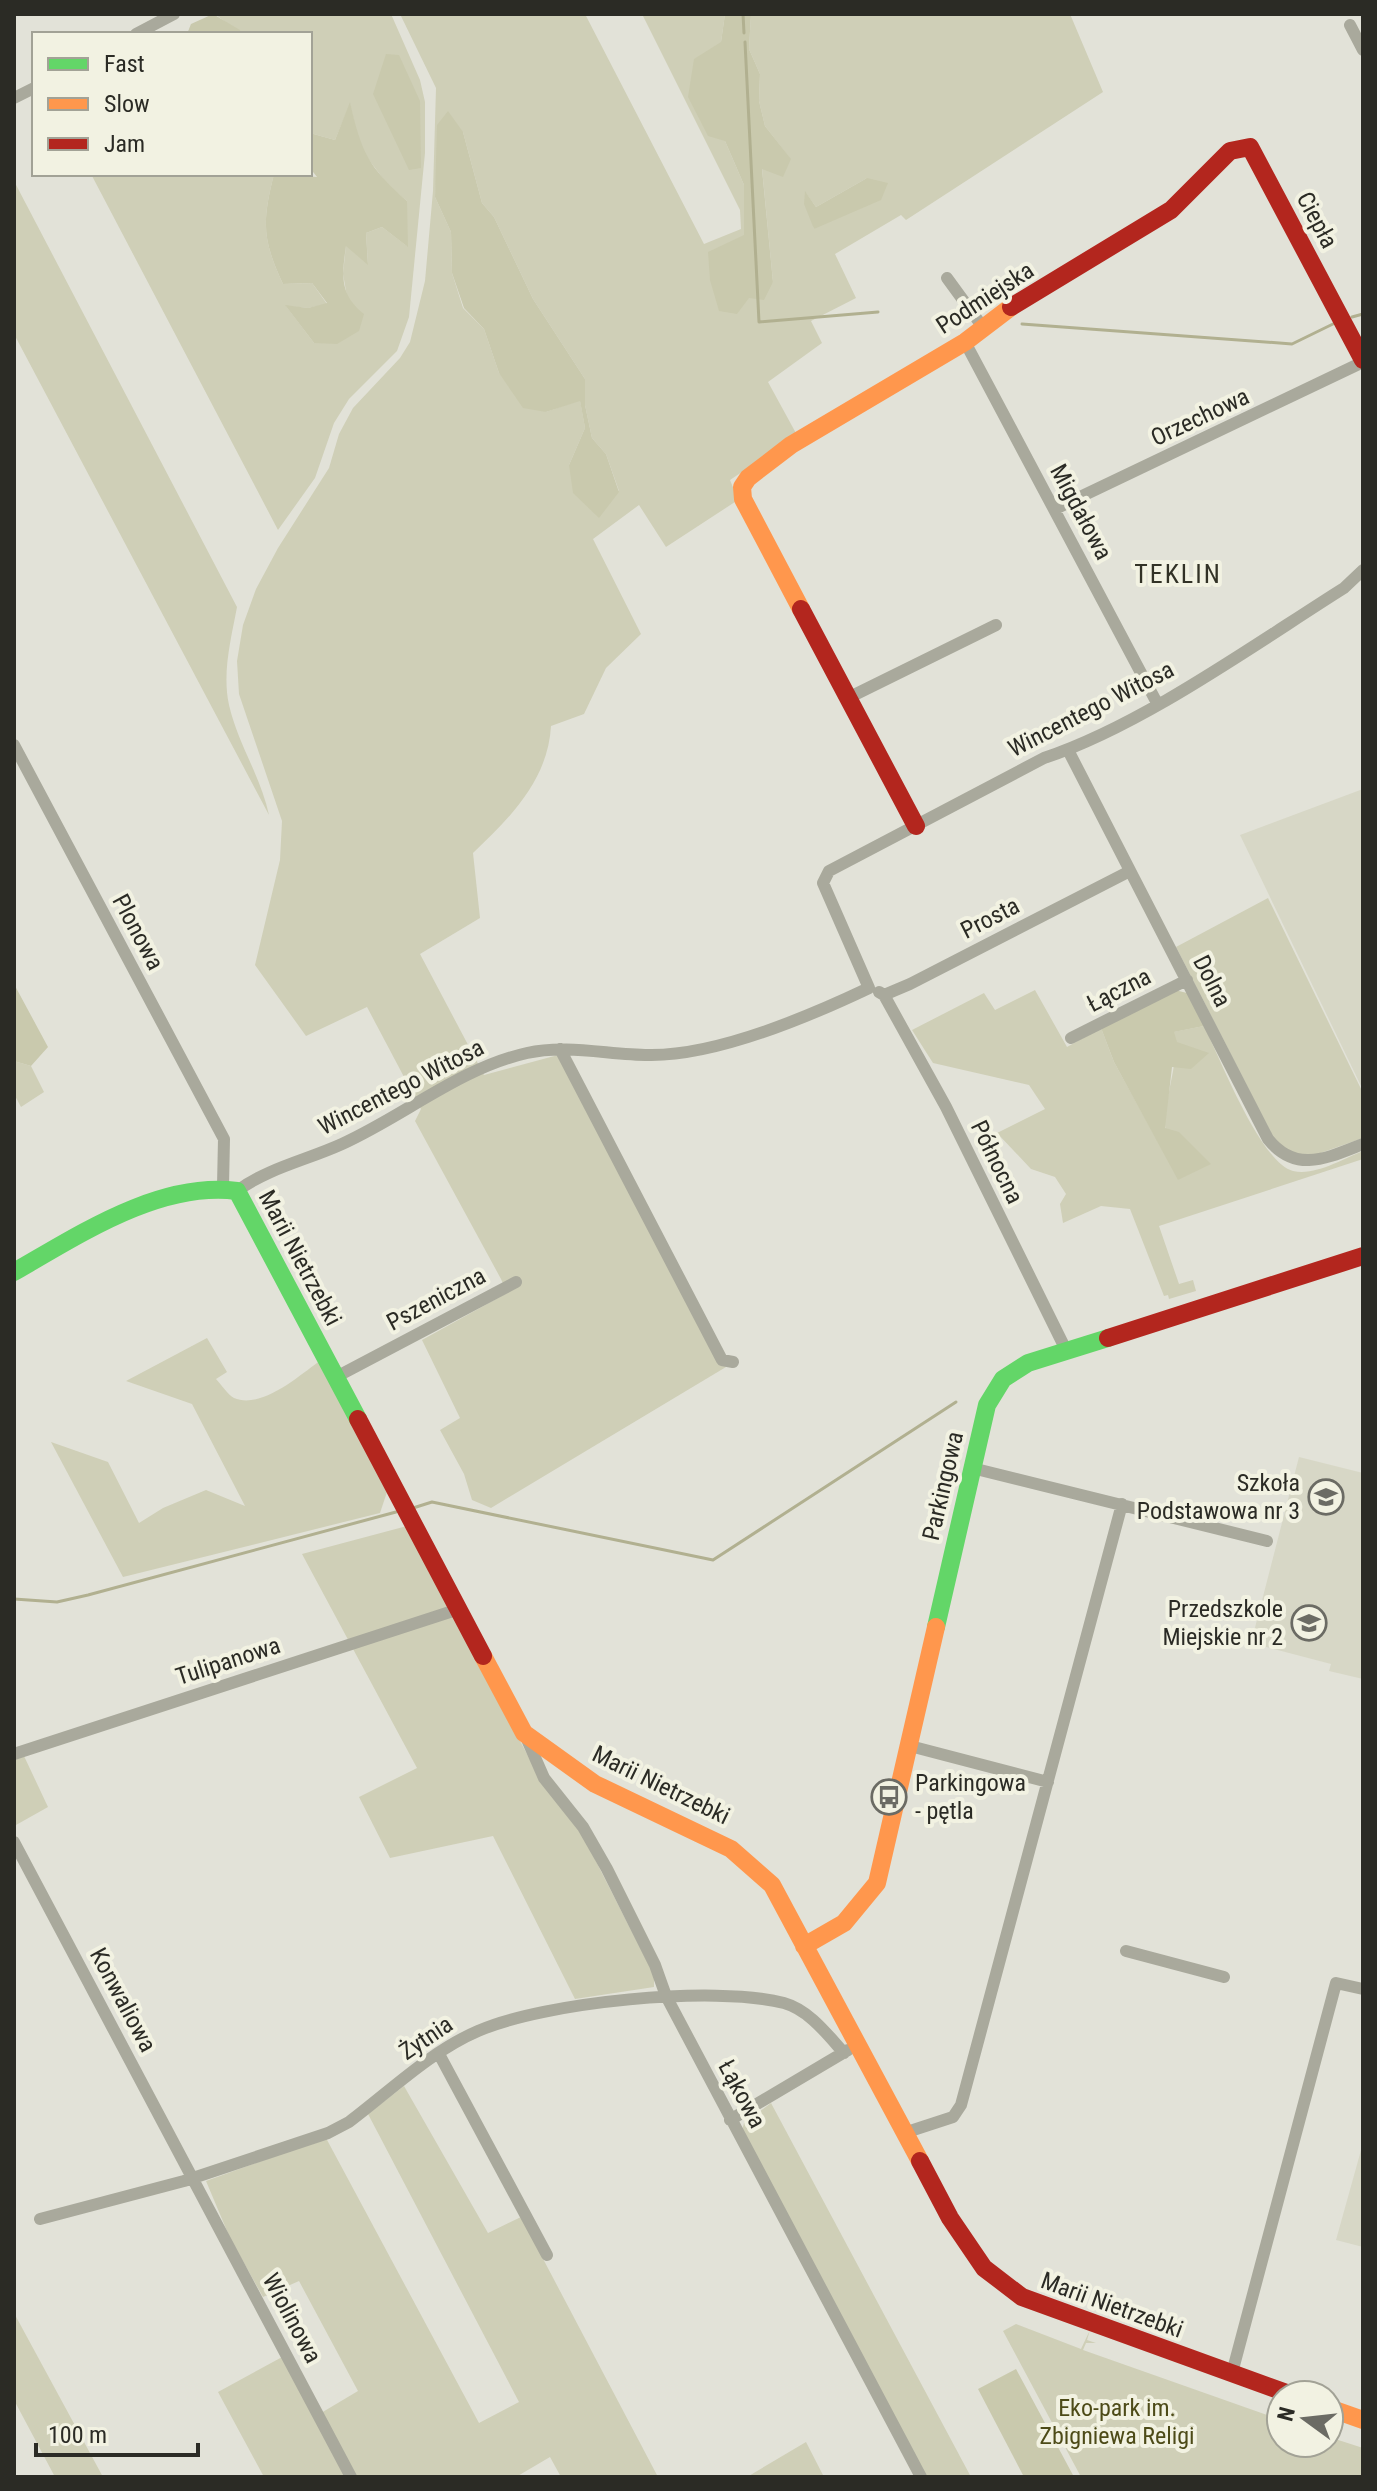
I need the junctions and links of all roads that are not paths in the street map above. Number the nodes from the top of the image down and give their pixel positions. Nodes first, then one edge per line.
1 (174, 14) edge
2 (1350, 25) dead end
3 (140, 32) edge
4 (1363, 50) edge
5 (32, 89) edge
6 (14, 98) edge
7 (1250, 147) joint
8 (947, 278) dead end
9 (982, 326) junction
10 (965, 342) junction
11 (1363, 361) edge
12 (1055, 509) junction
13 (1363, 570) edge
14 (996, 625) dead end
15 (850, 697) junction
16 (1157, 703) junction
17 (14, 745) edge
18 (1068, 750) junction
19 (916, 826) junction
20 (1130, 871) junction
21 (1187, 980) junction
22 (869, 988) junction
23 (884, 995) junction
24 (1071, 1038) dead end
25 (560, 1049) junction
26 (1363, 1144) edge
27 (230, 1188) junction
28 (1363, 1256) edge
29 (14, 1272) edge
30 (516, 1282) dead end
31 (1066, 1350) junction
32 (733, 1362) dead end
33 (336, 1377) junction
34 (972, 1468) junction
35 (1122, 1504) junction
36 (1267, 1541) dead end
37 (456, 1610) junction
38 (524, 1733) junction
39 (910, 1746) junction
40 (14, 1754) edge
41 (1048, 1782) junction
42 (14, 1842) edge
43 (804, 1946) junction
44 (1126, 1951) dead end
45 (1224, 1977) dead end
46 (1363, 1989) edge
47 (666, 1996) junction
48 (850, 2049) junction
49 (439, 2054) junction
50 (730, 2120) junction
51 (904, 2133) junction
52 (194, 2178) junction
53 (40, 2219) dead end
54 (547, 2255) dead end
55 (1232, 2373) junction
56 (1265, 2385) edge
57 (351, 2477) edge
58 (921, 2477) edge

1 - 3 street
2 - 4 street
5 - 6 street
7 - 9 street, Podmiejska
7 - 11 street, Ciepła
8 - 9 street
9 - 10 street, Podmiejska
10 - 12 street, Migdałowa
10 - 15 street, Podmiejska
11 - 12 street, Orzechowa
12 - 16 street, Migdałowa
13 - 16 street, Wincentego Witosa
14 - 15 street
15 - 19 street
16 - 18 street, Wincentego Witosa
17 - 27 street, Plonowa
18 - 19 street, Wincentego Witosa
18 - 20 street, Dolna
19 - 22 street, Wincentego Witosa
20 - 21 street, Dolna
20 - 23 street, Prosta
21 - 24 street, Łączna
21 - 26 street, Dolna
22 - 23 street
22 - 25 street, Wincentego Witosa
23 - 31 street, Północna
25 - 27 street, Wincentego Witosa
25 - 32 street
27 - 29 street
27 - 33 street, Marii Nietrzebki
28 - 31 street, Parkingowa
30 - 33 street, Pszeniczna
31 - 34 street, Parkingowa
33 - 37 street, Marii Nietrzebki
34 - 35 street
34 - 39 street, Parkingowa
35 - 36 street
35 - 41 street
37 - 38 street, Marii Nietrzebki
37 - 40 street, Tulipanowa
38 - 43 street, Marii Nietrzebki
38 - 47 street, Łąkowa
39 - 41 street
39 - 43 street, Parkingowa
41 - 51 street
42 - 52 street, Konwaliowa
43 - 48 street, Marii Nietrzebki
44 - 45 street
46 - 55 street
47 - 48 street, Żytnia
47 - 49 street, Żytnia
47 - 50 street, Łąkowa
48 - 50 street
48 - 51 street, Marii Nietrzebki
49 - 52 street, Żytnia
49 - 54 street
50 - 58 street, Łąkowa
51 - 55 street, Marii Nietrzebki
52 - 53 street, Żytnia
52 - 57 street, Wiolinowa
55 - 56 street, Marii Nietrzebki

